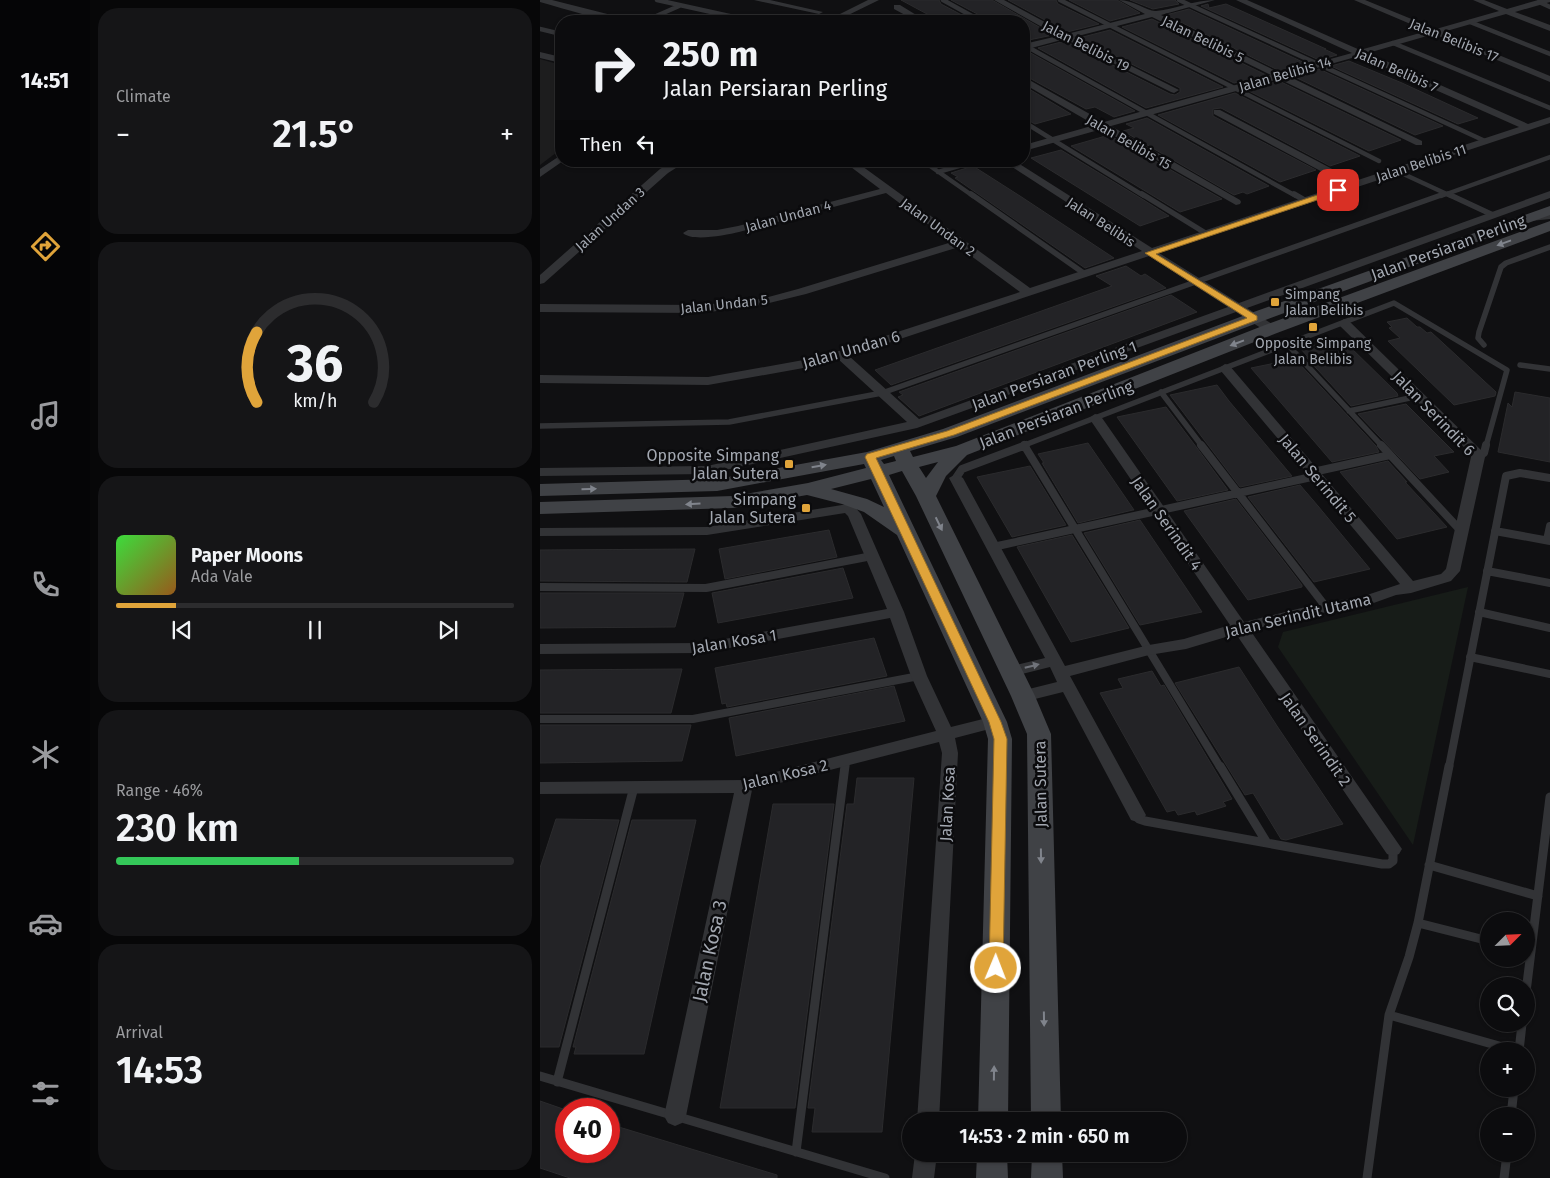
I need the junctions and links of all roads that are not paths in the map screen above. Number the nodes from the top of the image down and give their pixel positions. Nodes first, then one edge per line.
1 (544, 0) edge
2 (657, 0) edge
3 (783, 0) edge
4 (875, 0) edge
5 (943, 0) edge
6 (998, 0) edge
7 (1060, 0) edge
8 (1123, 0) edge
9 (1178, 0) edge
10 (1211, 0) edge
11 (1240, 0) edge
12 (1358, 0) edge
13 (1477, 0) edge
14 (762, 1) edge
15 (1543, 1) edge
16 (1190, 5) junction
17 (679, 6) junction
18 (897, 7) dead end
19 (1550, 7) edge
20 (1507, 11) junction
21 (819, 12) dead end
22 (1153, 14) junction
23 (601, 15) edge
24 (659, 15) edge
25 (723, 15) edge
26 (843, 15) edge
27 (911, 15) edge
28 (970, 15) edge
29 (1026, 15) edge
30 (1030, 17) edge
31 (1470, 22) junction
32 (1109, 25) junction
33 (1550, 28) edge
34 (540, 29) edge
35 (1433, 32) junction
36 (555, 33) edge
37 (1065, 36) junction
38 (1393, 43) junction
39 (1030, 45) edge
40 (1030, 49) edge
41 (1358, 53) junction
42 (1550, 54) edge
43 (540, 55) edge
44 (555, 59) edge
45 (1318, 64) junction
46 (1278, 76) junction
47 (1550, 79) edge
48 (1030, 84) edge
49 (1237, 88) junction
50 (1174, 90) dead end
51 (1550, 108) edge
52 (1217, 112) dead end
53 (1147, 113) junction
54 (1550, 120) edge
55 (1030, 126) edge
56 (1101, 126) junction
57 (1527, 127) junction
58 (1052, 140) junction
59 (1485, 142) junction
60 (1419, 143) dead end
61 (1030, 146) edge
62 (1550, 157) edge
63 (1379, 162) dead end
64 (555, 163) edge
65 (671, 167) edge
66 (856, 167) edge
67 (931, 167) edge
68 (955, 167) edge
69 (1017, 167) edge
70 (1397, 171) junction
71 (938, 172) junction
72 (540, 174) edge
73 (1354, 185) junction
74 (886, 190) junction
75 (1445, 194) junction
76 (1550, 194) edge
77 (1306, 201) junction
78 (1236, 202) dead end
79 (1550, 210) edge
80 (1492, 216) junction
81 (1550, 216) edge
82 (1530, 218) junction
83 (1550, 226) edge
84 (688, 233) dead end
85 (1207, 234) junction
86 (960, 243) junction
87 (1550, 247) edge
88 (1150, 253) junction
89 (1085, 274) junction
90 (541, 278) edge
91 (1196, 281) junction
92 (1029, 293) junction
93 (540, 308) edge
94 (1237, 309) junction
95 (1254, 318) junction
96 (1344, 323) junction
97 (1271, 330) junction
98 (1288, 344) junction
99 (1484, 345) dead end
100 (840, 355) junction
101 (1520, 365) dead end
102 (1225, 368) junction
103 (1550, 369) edge
104 (541, 380) edge
105 (1161, 392) junction
106 (882, 393) junction
107 (1419, 396) junction
108 (1349, 411) junction
109 (1095, 418) junction
110 (917, 424) junction
111 (540, 426) edge
112 (1024, 445) junction
113 (962, 450) junction
114 (1390, 455) junction
115 (904, 457) junction
116 (1478, 460) junction
117 (874, 464) junction
118 (540, 472) edge
119 (1315, 474) junction
120 (956, 478) joint
121 (1550, 478) edge
122 (808, 489) junction
123 (540, 490) edge
124 (1239, 493) junction
125 (926, 496) junction
126 (540, 508) edge
127 (1159, 510) junction
128 (1550, 526) edge
129 (1075, 529) junction
130 (1461, 531) junction
131 (1495, 531) junction
132 (540, 532) edge
133 (905, 532) junction
134 (1549, 540) edge
135 (993, 547) junction
136 (872, 556) junction
137 (1487, 571) junction
138 (1550, 583) edge
139 (540, 588) edge
140 (1411, 588) junction
141 (1326, 607) junction
142 (896, 612) junction
143 (1479, 612) junction
144 (1240, 628) junction
145 (1550, 628) edge
146 (540, 649) edge
147 (1149, 650) junction
148 (1470, 657) junction
149 (1010, 672) junction
150 (1061, 673) junction
151 (1550, 674) edge
152 (919, 676) junction
153 (1023, 696) junction
154 (540, 719) edge
155 (995, 722) junction
156 (946, 735) junction
157 (846, 760) junction
158 (744, 786) junction
159 (634, 787) junction
160 (540, 788) edge
161 (1550, 797) edge
162 (1137, 815) joint
163 (1268, 843) junction
164 (1393, 849) joint
165 (1429, 866) junction
166 (1538, 896) junction
167 (1535, 914) edge
168 (1418, 923) junction
169 (1480, 939) edge
170 (1389, 1015) junction
171 (1486, 1042) edge
172 (540, 1076) edge
173 (557, 1082) junction
174 (929, 1112) edge
175 (993, 1112) edge
176 (1046, 1112) edge
177 (675, 1116) junction
178 (796, 1152) junction
179 (925, 1162) edge
180 (992, 1162) edge
181 (1047, 1162) edge
182 (1506, 1162) edge
183 (885, 1178) edge
184 (923, 1178) edge
185 (992, 1178) edge
186 (1047, 1178) edge
187 (1366, 1178) edge
188 (1504, 1178) edge

1 - 23 street
2 - 17 lane
3 - 14 street
4 - 26 street
5 - 28 lane
6 - 29 street, Jalan Belibis 19
7 - 32 lane
8 - 22 street, Jalan Belibis 5
9 - 16 lane
10 - 16 street
11 - 41 street, Jalan Belibis 7
12 - 35 street, Jalan Belibis 17
13 - 20 street
14 - 21 street
15 - 19 lane
15 - 20 street, Jalan Belibis 14
16 - 22 street
16 - 45 lane
17 - 24 lane
17 - 25 lane
18 - 27 street
20 - 31 street, Jalan Belibis 14
20 - 33 street
22 - 32 street
22 - 46 street, Jalan Belibis 5
30 - 37 street, Jalan Belibis 19
31 - 35 street, Jalan Belibis 14
31 - 42 lane
32 - 37 street
32 - 49 lane
34 - 36 lane
35 - 38 street, Jalan Belibis 14
35 - 47 street, Jalan Belibis 17
37 - 39 street
37 - 50 street, Jalan Belibis 19
38 - 41 street, Jalan Belibis 14
38 - 51 lane
40 - 53 lane
41 - 45 street, Jalan Belibis 14
41 - 57 street, Jalan Belibis 7
43 - 44 street
45 - 46 street, Jalan Belibis 14
45 - 59 lane
46 - 49 street, Jalan Belibis 14
46 - 60 street, Jalan Belibis 5
48 - 56 street, Jalan Belibis 15
49 - 53 street, Jalan Belibis 14
49 - 63 lane
52 - 73 street
53 - 56 street, Jalan Belibis 14
53 - 77 lane
54 - 57 street, Jalan Belibis 11
55 - 58 lane
56 - 58 street, Jalan Belibis 14
56 - 78 street, Jalan Belibis 15
57 - 59 street, Jalan Belibis 11
58 - 61 street, Jalan Belibis 14
58 - 85 lane
59 - 70 street, Jalan Belibis 11
62 - 75 lane
64 - 72 street
65 - 90 street, Jalan Undan 3
66 - 74 street, Jalan Undan 2
67 - 71 lane
68 - 71 lane
69 - 88 street, Jalan Belibis
70 - 73 street, Jalan Belibis 11
70 - 75 lane
71 - 89 lane
73 - 77 street, Jalan Belibis 11
74 - 84 street, Jalan Undan 4
74 - 86 street, Jalan Undan 2
75 - 80 lane
75 - 91 lane
76 - 80 street, Jalan Persiaran Perling 1
77 - 85 street, Jalan Belibis 11
79 - 82 main road, Jalan Persiaran Perling
80 - 94 street, Jalan Persiaran Perling 1
81 - 82 street
82 - 95 main road, Jalan Persiaran Perling
83 -> 97 main road, Jalan Persiaran Perling
85 - 88 street, Jalan Belibis 11
86 - 92 street, Jalan Undan 2
86 - 93 street, Jalan Undan 5
87 - 99 lane
88 - 89 street, Jalan Undan 6
88 - 91 street, Jalan Belibis
89 - 92 street, Jalan Undan 6
91 - 94 street, Jalan Belibis
91 - 106 lane
92 - 100 street, Jalan Undan 6
94 - 95 street, Jalan Belibis
94 - 110 street, Jalan Persiaran Perling 1
95 - 97 street, Jalan Belibis
95 - 115 main road, Jalan Persiaran Perling
96 - 98 lane
96 - 107 street, Jalan Serindit 6
96 - 116 lane
97 -> 113 main road, Jalan Persiaran Perling
98 - 102 lane
98 - 108 lane
100 - 104 street, Jalan Undan 6
100 - 106 street
101 - 103 lane
102 - 105 lane
102 - 119 street, Jalan Serindit 5
105 - 109 lane
105 - 124 lane
106 - 110 street
106 - 111 lane
107 - 108 lane
107 - 116 street, Jalan Serindit 6
108 - 114 lane
109 - 112 lane
109 - 127 street, Jalan Serindit 4
110 - 118 street, Jalan Persiaran Perling 1
112 - 120 lane
112 - 129 lane
113 - 115 main road, Jalan Persiaran Perling
113 - 125 main road
114 - 119 lane
114 - 130 lane
115 - 117 main road, Jalan Persiaran Perling
115 - 125 main road, Jalan Sutera
116 - 130 street, Jalan Serindit Utama
117 - 122 main road, Jalan Persiaran Perling
123 -> 117 main road, Jalan Persiaran Perling
117 - 133 main road
119 - 124 lane
119 - 140 street, Jalan Serindit 5
120 - 135 street
121 - 131 lane
122 -> 126 main road, Jalan Persiaran Perling
122 - 133 main road
124 - 127 lane
124 - 141 lane
125 -> 149 main road, Jalan Sutera
127 - 129 lane
127 - 144 street, Jalan Serindit 4
128 - 134 lane
129 - 135 lane
129 - 147 lane
130 - 140 street, Jalan Serindit Utama
131 - 134 lane
131 - 137 lane
132 - 136 street, Jalan Kosa
133 - 155 main road
135 - 150 street
136 - 139 lane
136 - 142 street, Jalan Kosa
137 - 138 lane
137 - 143 lane
140 - 141 street, Jalan Serindit Utama
141 - 144 street, Jalan Serindit Utama
142 - 146 street, Jalan Kosa 1
142 - 152 street, Jalan Kosa
143 - 145 lane
143 - 148 lane
144 - 147 street, Jalan Serindit Utama
144 - 164 street, Jalan Serindit 2
147 - 150 street, Jalan Serindit Utama
147 - 163 lane
148 - 151 lane
148 - 165 lane
149 -> 150 street
149 - 153 main road, Jalan Sutera
150 - 153 street
150 - 162 street
152 - 154 lane
152 - 156 street, Jalan Kosa
153 -> 176 main road, Jalan Sutera
155 - 156 street, Jalan Kosa 2
175 -> 155 main road
156 - 157 street, Jalan Kosa 2
156 - 174 street, Jalan Kosa
157 - 158 street, Jalan Kosa 2
157 - 178 lane
158 - 159 street, Jalan Kosa 2
158 - 177 street, Jalan Kosa 3
159 - 160 street, Jalan Kosa 2
159 - 173 lane
161 - 166 lane
162 - 163 lane
163 - 164 lane
165 - 166 lane
165 - 168 lane
166 - 167 lane
168 - 169 lane
168 - 170 lane
170 - 171 lane
170 - 187 lane
172 - 173 lane
173 - 177 lane
177 - 178 lane
178 - 183 lane
179 - 184 street
180 - 185 main road
181 - 186 main road
182 - 188 lane

